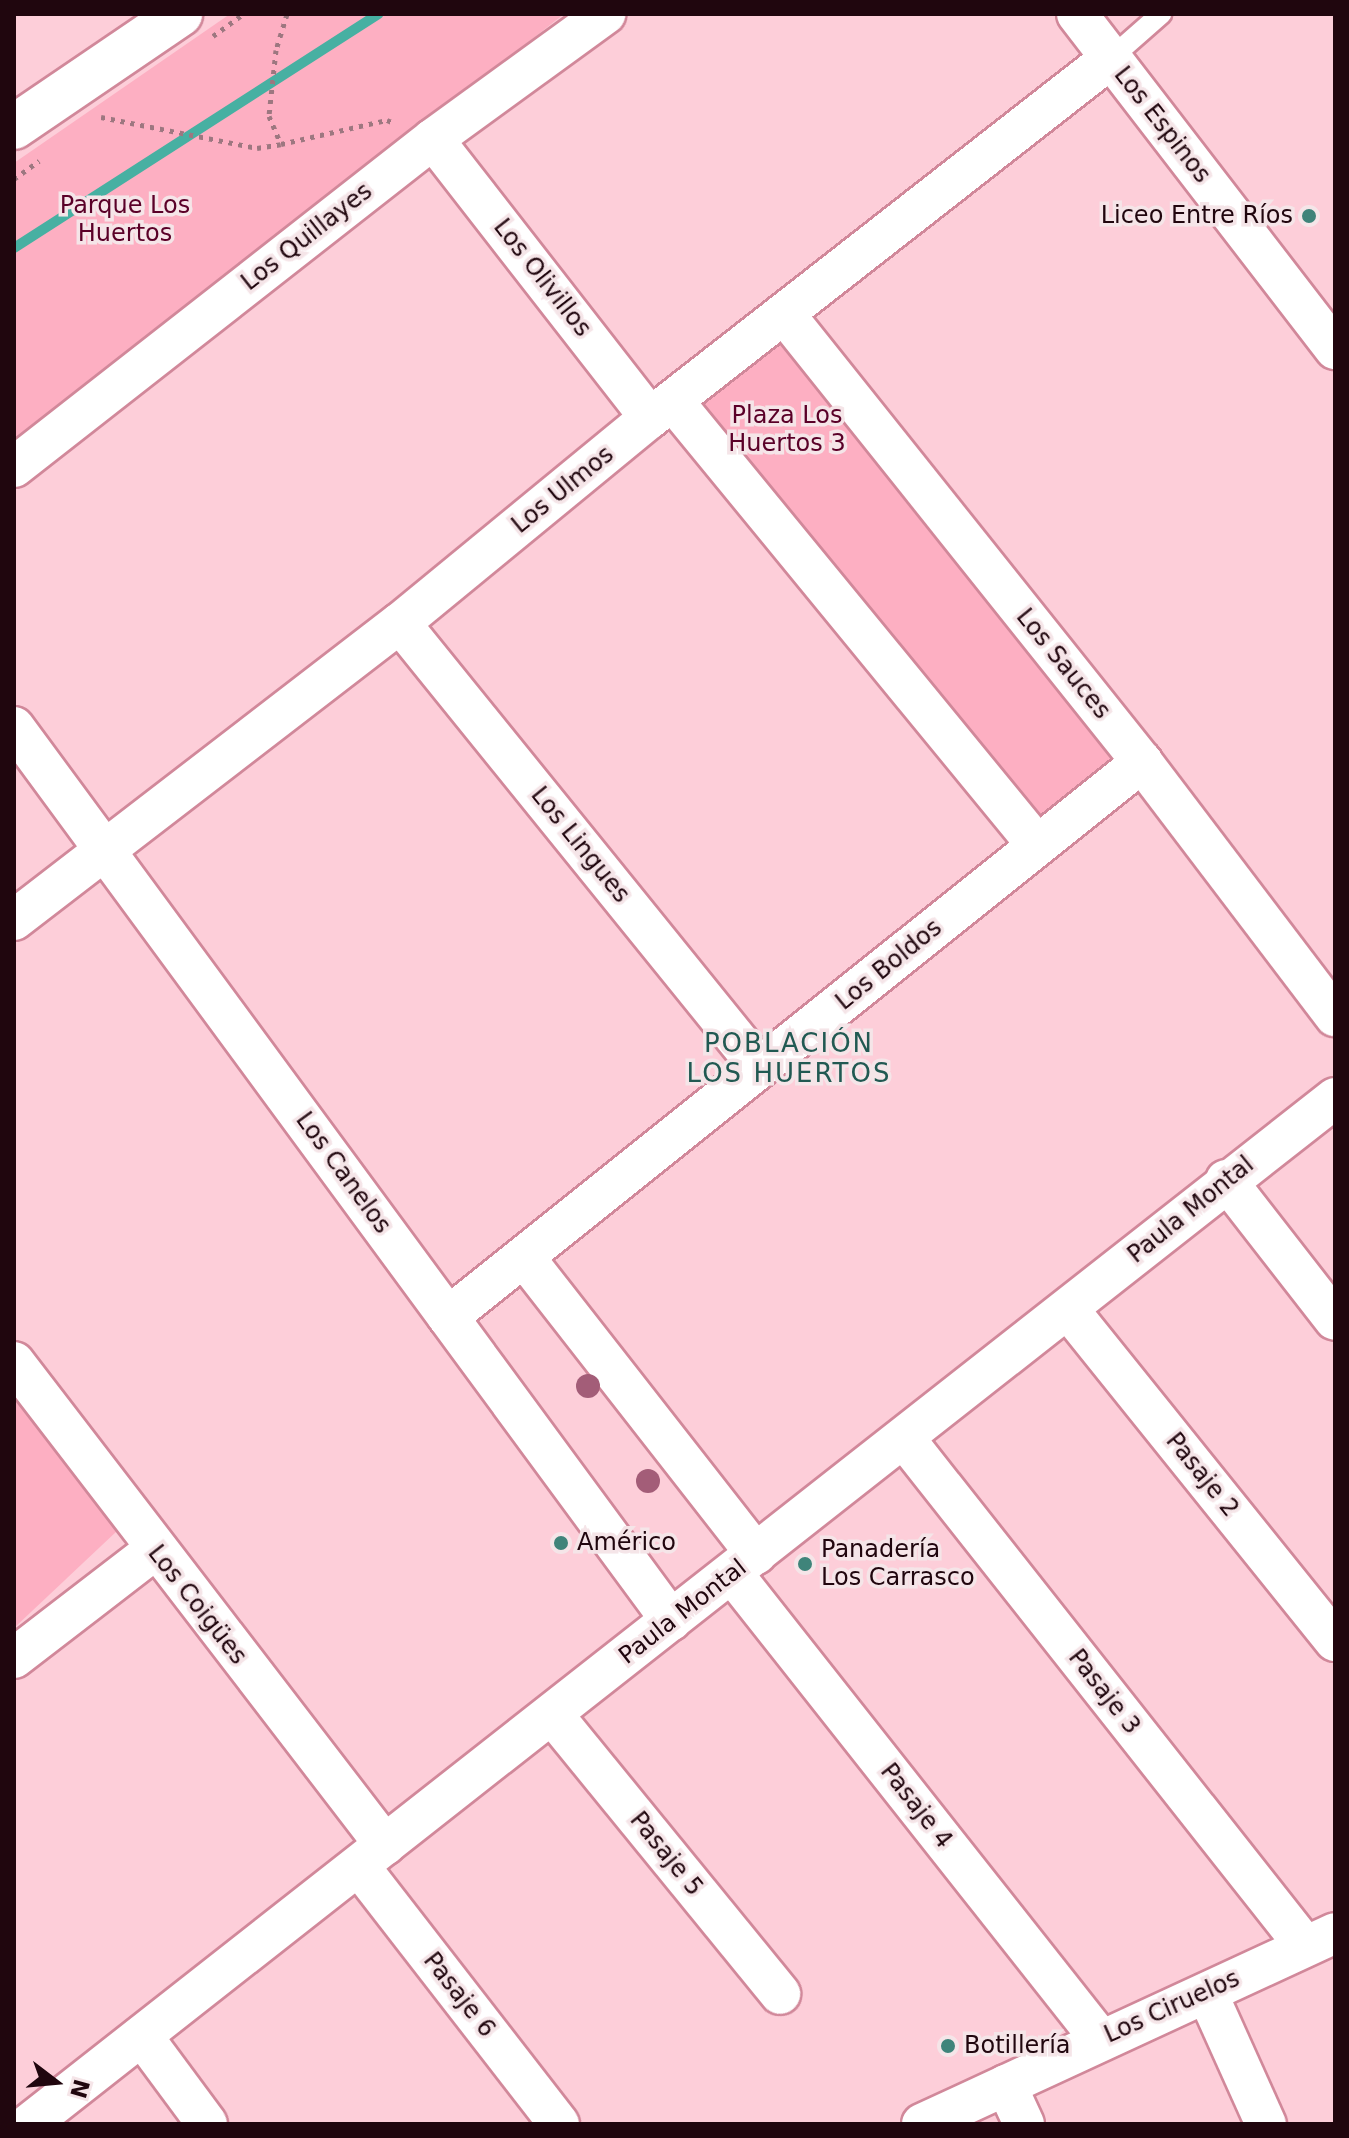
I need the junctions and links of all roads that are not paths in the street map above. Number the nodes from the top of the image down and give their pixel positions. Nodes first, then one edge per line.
1 (180, 14) edge
2 (605, 14) edge
3 (1077, 14) edge
4 (1161, 14) edge
5 (1111, 58) junction
6 (14, 127) edge
7 (433, 139) junction
8 (786, 316) junction
9 (1335, 349) edge
10 (662, 410) junction
11 (14, 467) edge
12 (400, 623) junction
13 (14, 727) edge
14 (1142, 762) junction
15 (1037, 845) junction
16 (105, 848) junction
17 (14, 920) edge
18 (1335, 1016) edge
19 (760, 1068) junction
20 (1335, 1098) edge
21 (1226, 1180) junction
22 (524, 1257) junction
23 (1068, 1309) junction
24 (448, 1317) junction
25 (1335, 1320) edge
26 (14, 1362) edge
27 (904, 1438) junction
28 (154, 1550) junction
29 (744, 1564) junction
30 (671, 1620) junction
31 (1335, 1641) edge
32 (14, 1658) edge
33 (552, 1714) junction
34 (372, 1855) junction
35 (1320, 1940) edge
36 (1207, 1993) junction
37 (780, 1994) dead end
38 (142, 2036) junction
39 (1100, 2039) junction
40 (1006, 2085) junction
41 (29, 2124) edge
42 (207, 2124) edge
43 (559, 2124) edge
44 (922, 2124) edge
45 (1024, 2124) edge
46 (1266, 2124) edge

1 - 6 main road
2 - 7 street, Los Quillayes
3 - 5 street, Los Espinos
4 - 5 lane
5 - 8 street, Los Ulmos
5 - 9 street, Los Espinos
7 - 10 street, Los Olivillos
7 - 11 street, Los Quillayes
8 - 10 street, Los Ulmos
8 - 14 street, Los Sauces
10 - 12 street, Los Ulmos
10 - 15 street
12 - 16 street, Los Ulmos
12 - 19 street, Los Lingues
13 - 16 street, Los Canelos
14 - 15 street, Los Boldos
14 - 18 street, Los Sauces
15 - 19 street, Los Boldos
16 - 17 street, Los Ulmos
16 - 24 street, Los Canelos
19 - 22 street, Los Boldos
20 - 21 street, Paula Montal
21 - 23 street, Paula Montal
21 - 25 street
22 - 24 street, Los Boldos
22 - 29 street, Pasaje 4
23 - 27 street, Paula Montal
23 - 31 street, Pasaje 2
24 - 30 street, Los Canelos
26 - 28 street, Los Coigües
27 - 29 street, Paula Montal
27 - 35 street, Pasaje 3
28 - 32 street
28 - 34 street, Los Coigües
29 - 30 street, Paula Montal
29 - 39 street, Pasaje 4
30 - 33 street, Paula Montal
33 - 34 street, Paula Montal
33 - 37 street, Pasaje 5
34 - 38 street, Paula Montal
34 - 43 street, Pasaje 6
35 - 36 street, Los Ciruelos
36 - 39 street, Los Ciruelos
36 - 46 street
38 - 41 street, Paula Montal
38 - 42 street
39 - 40 street, Los Ciruelos
40 - 44 street, Los Ciruelos
40 - 45 street

